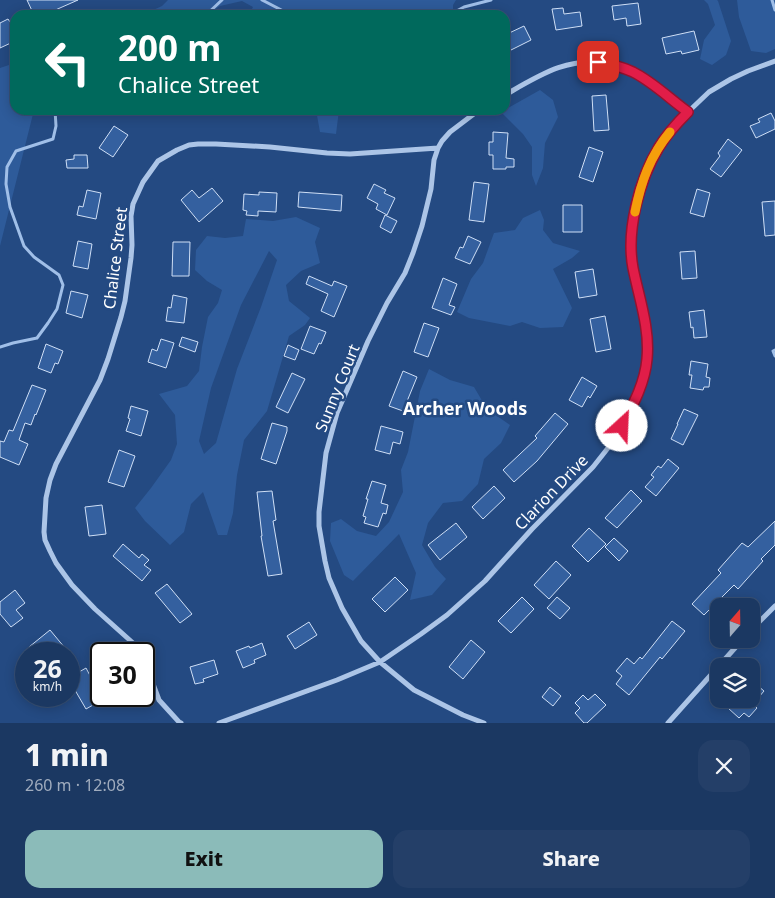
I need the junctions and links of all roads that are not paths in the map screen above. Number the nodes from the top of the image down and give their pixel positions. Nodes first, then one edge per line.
1 (775, 61) edge
2 (510, 92) edge
3 (688, 112) junction
4 (472, 115) edge
5 (438, 148) junction
6 (775, 606) edge
7 (760, 621) edge
8 (132, 642) edge
9 (735, 648) edge
10 (380, 662) junction
11 (155, 689) edge
12 (181, 723) edge
13 (219, 723) edge
14 (484, 723) edge
15 (668, 723) edge

1 - 3 street, Clarion Drive
2 - 3 street
3 - 10 street, Clarion Drive
4 - 5 street
5 - 8 street, Chalice Street
5 - 10 street, Sunny Court
6 - 7 street
9 - 15 street
10 - 13 street, Clarion Drive
10 - 14 street, Sunny Court
11 - 12 street

